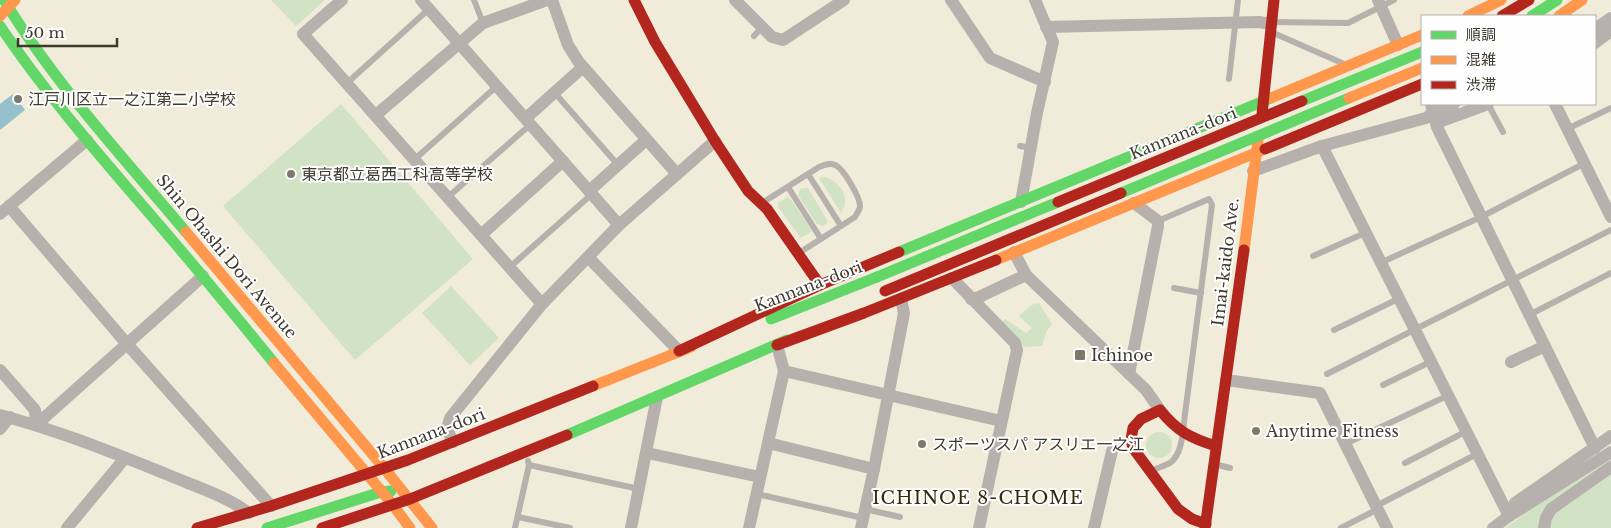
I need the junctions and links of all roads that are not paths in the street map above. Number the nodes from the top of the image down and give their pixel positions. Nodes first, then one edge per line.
1 (342, 0) edge
2 (474, 0) edge
3 (547, 0) edge
4 (552, 0) edge
5 (634, 0) edge
6 (735, 0) edge
7 (844, 0) edge
8 (951, 0) edge
9 (1035, 0) edge
10 (1238, 0) edge
11 (1274, 0) edge
12 (1394, 0) edge
13 (1501, 0) edge
14 (1530, 0) edge
15 (1557, 0) edge
16 (1582, 0) edge
17 (1380, 3) edge
18 (425, 4) edge
19 (7, 6) edge
20 (1470, 15) edge
21 (1504, 15) edge
22 (1534, 15) edge
23 (1560, 15) edge
24 (1611, 18) edge
25 (483, 23) junction
26 (1235, 23) junction
27 (0, 26) edge
28 (1270, 26) junction
29 (1046, 27) junction
30 (1596, 28) edge
31 (1611, 31) edge
32 (1421, 35) edge
33 (459, 43) junction
34 (1596, 43) edge
35 (1398, 46) junction
36 (1421, 52) edge
37 (1348, 66) junction
38 (583, 67) junction
39 (1421, 68) edge
40 (1229, 79) dead end
41 (1044, 82) junction
42 (347, 83) junction
43 (1421, 84) edge
44 (497, 86) junction
45 (554, 92) junction
46 (1264, 100) junction
47 (1452, 105) edge
48 (1482, 105) edge
49 (1489, 105) edge
50 (1556, 105) edge
51 (1611, 108) edge
52 (1434, 113) edge
53 (376, 115) junction
54 (528, 121) junction
55 (1568, 129) junction
56 (1503, 132) dead end
57 (87, 140) junction
58 (646, 140) junction
59 (715, 141) junction
60 (1322, 146) junction
61 (1255, 154) junction
62 (415, 159) junction
63 (564, 161) junction
64 (1585, 163) junction
65 (618, 165) junction
66 (1253, 171) junction
67 (677, 174) junction
68 (808, 174) junction
69 (788, 186) junction
70 (591, 192) junction
71 (448, 197) junction
72 (1021, 202) junction
73 (1134, 203) junction
74 (761, 204) junction
75 (4, 210) edge
76 (1481, 217) junction
77 (1611, 217) edge
78 (1158, 221) junction
79 (619, 225) junction
80 (841, 226) junction
81 (1611, 230) edge
82 (1365, 233) junction
83 (482, 235) junction
84 (821, 239) junction
85 (1014, 252) junction
86 (798, 254) junction
87 (1313, 256) dead end
88 (588, 257) junction
89 (1380, 263) junction
90 (510, 267) junction
91 (1611, 273) edge
92 (1026, 275) junction
93 (203, 276) junction
94 (952, 278) junction
95 (1512, 280) junction
96 (820, 285) junction
97 (1174, 288) dead end
98 (1200, 293) junction
99 (871, 297) dead end
100 (901, 299) junction
101 (972, 299) junction
102 (1398, 299) junction
103 (857, 303) dead end
104 (542, 304) junction
105 (1529, 315) junction
106 (1334, 330) dead end
107 (1414, 330) junction
108 (127, 344) junction
109 (777, 345) junction
110 (1545, 346) junction
111 (679, 351) junction
112 (1430, 362) junction
113 (1511, 362) dead end
114 (0, 370) edge
115 (784, 371) junction
116 (1129, 374) junction
117 (1328, 374) dead end
118 (1226, 380) junction
119 (1383, 386) dead end
120 (889, 394) junction
121 (1447, 396) junction
122 (657, 397) junction
123 (1160, 410) junction
124 (5, 416) edge
125 (1001, 421) junction
126 (36, 425) junction
127 (0, 429) edge
128 (1465, 432) junction
129 (1182, 434) junction
130 (1611, 436) edge
131 (453, 442) junction
132 (768, 443) junction
133 (1345, 444) junction
134 (1216, 446) junction
135 (1595, 448) junction
136 (1112, 451) dead end
137 (527, 452) junction
138 (1611, 452) edge
139 (647, 453) junction
140 (1477, 454) junction
141 (125, 458) junction
142 (1405, 463) dead end
143 (1213, 464) junction
144 (529, 465) junction
145 (1611, 467) edge
146 (384, 468) junction
147 (1230, 468) dead end
148 (874, 469) junction
149 (1150, 471) junction
150 (366, 475) junction
151 (760, 477) junction
152 (640, 489) junction
153 (381, 492) junction
154 (757, 494) junction
155 (410, 499) junction
156 (393, 505) junction
157 (271, 506) junction
158 (1377, 507) junction
159 (249, 513) junction
160 (1509, 516) junction
161 (518, 517) junction
162 (900, 517) dead end
163 (863, 518) edge
164 (344, 525) edge
165 (1205, 526) edge
166 (67, 528) edge
167 (197, 528) edge
168 (267, 528) edge
169 (322, 528) edge
170 (410, 528) edge
171 (432, 528) edge
172 (515, 528) edge
173 (570, 528) edge
174 (631, 528) edge
175 (749, 528) edge
176 (979, 528) edge
177 (1094, 528) edge
178 (1341, 528) edge
179 (1387, 528) edge
180 (1493, 528) edge
181 (1544, 528) edge

1 - 42 street
2 - 25 lane
3 - 25 street
4 - 38 street
5 - 59 main road
6 - 7 street
8 - 41 street
9 - 29 street
10 - 26 lane
11 - 28 main road, Imai-kaido Ave.
12 - 17 lane
13 - 20 main road
14 - 21 main road
15 - 22 main road
16 - 23 main road
17 - 28 lane
17 - 35 street
18 - 33 street
18 - 42 lane
19 - 146 main road, Shin Ohashi Dori Avenue
24 - 30 street
25 - 33 street
26 - 28 street
26 - 29 street
26 - 40 lane
27 - 57 main road, Shin Ohashi Dori Avenue
28 - 37 lane
28 - 46 main road, Imai-kaido Ave.
29 - 41 street
31 - 34 street
32 - 35 main road
33 - 44 street
33 - 53 street
35 - 37 main road
36 - 111 main road, Kannana-dori, bridge
37 - 46 main road
38 - 45 street
38 - 58 street
39 - 99 main road, Kannana-dori, bridge
41 - 72 street
42 - 53 street
43 - 61 main road
44 - 54 street
44 - 62 lane
45 - 54 street
45 - 65 lane
46 - 61 main road, Imai-kaido Ave.
46 - 72 main road
47 - 52 street
48 - 52 street
49 - 56 lane
50 - 55 street
51 - 55 lane
52 - 60 street
52 - 76 street
53 - 62 street
54 - 63 street
54 - 71 lane
55 - 64 street
57 - 75 street
57 - 93 main road, Shin Ohashi Dori Avenue
58 - 65 street
58 - 67 street
59 - 67 street
59 - 74 main road
60 - 66 street
60 - 82 street
61 - 66 main road, Imai-kaido Ave.
61 - 73 main road
62 - 71 street
63 - 70 street
63 - 83 street
64 - 76 lane
64 - 77 street
65 - 70 street
66 - 118 main road, Imai-kaido Ave.
67 - 79 street
68 - 69 lane
68 - 80 lane
68 - 80 lane
69 - 74 lane
69 - 84 lane
70 - 79 street
70 - 90 lane
71 - 83 street
72 - 96 main road
73 - 78 street
73 - 85 main road
74 - 86 main road
75 - 108 street
76 - 89 lane
76 - 95 street
78 - 98 lane
78 - 116 street
79 - 88 street
80 - 84 lane
81 - 95 lane
82 - 87 lane
82 - 89 street
83 - 90 street
84 - 86 lane
85 - 92 street
85 - 94 main road
86 - 96 main road
88 - 104 street
88 - 111 street
89 - 102 street
90 - 104 street
91 - 105 lane
92 - 101 street
92 - 116 street
93 - 108 street
93 - 150 main road, Shin Ohashi Dori Avenue
94 - 100 main road
94 - 101 street
95 - 105 street
95 - 107 lane
96 - 111 main road
97 - 98 lane
98 - 129 lane
100 - 109 main road
100 - 120 street
101 - 125 street
102 - 106 lane
102 - 107 street
103 - 109 main road, Kannana-dori
104 - 131 street
105 - 110 street
107 - 112 street
107 - 117 lane
108 - 126 street
108 - 157 street
109 - 115 street
109 - 122 main road, Kannana-dori
110 - 113 street
110 - 135 street
111 - 131 main road, Kannana-dori
112 - 119 lane
112 - 121 street
114 - 126 street
115 - 120 street
115 - 132 street
116 - 123 street
118 - 133 street
118 - 134 main road, Imai-kaido Ave.
120 - 125 street
120 - 148 street
121 - 128 street
121 - 133 lane
122 - 137 main road, Kannana-dori
122 - 139 street
123 - 129 main road
123 - 149 main road
124 - 126 street
124 - 127 street
125 - 176 street
126 - 141 street
128 - 140 street
128 - 142 lane
129 - 134 main road
129 - 149 lane
130 - 135 street
131 - 146 main road, Kannana-dori
132 - 148 street
132 - 151 street
133 - 158 street
134 - 143 main road, Imai-kaido Ave.
135 - 160 street
136 - 177 street
137 - 144 lane
137 - 155 main road, Kannana-dori
138 - 160 street
139 - 151 street
139 - 152 street
140 - 158 lane
140 - 160 street
141 - 159 street
141 - 166 street
143 - 147 lane
143 - 165 main road, Imai-kaido Ave.
144 - 152 lane
144 - 161 lane
145 - 181 street
146 - 150 main road, Kannana-dori
146 - 155 main road, Shin Ohashi Dori Avenue
148 - 163 street
149 - 165 main road
150 - 153 main road, Shin Ohashi Dori Avenue
150 - 157 main road, Kannana-dori
151 - 154 street
152 - 174 street
153 - 155 main road
153 - 156 main road, Shin Ohashi Dori Avenue
153 - 168 main road
154 - 163 lane
154 - 175 street
155 - 156 main road, Kannana-dori
155 - 171 main road, Shin Ohashi Dori Avenue
156 - 164 main road, Kannana-dori
156 - 170 main road, Shin Ohashi Dori Avenue
157 - 159 main road, Kannana-dori
158 - 178 lane
158 - 179 street
159 - 167 main road, Kannana-dori
160 - 180 street
161 - 172 lane
161 - 173 lane
162 - 163 lane
164 - 169 main road, Kannana-dori

